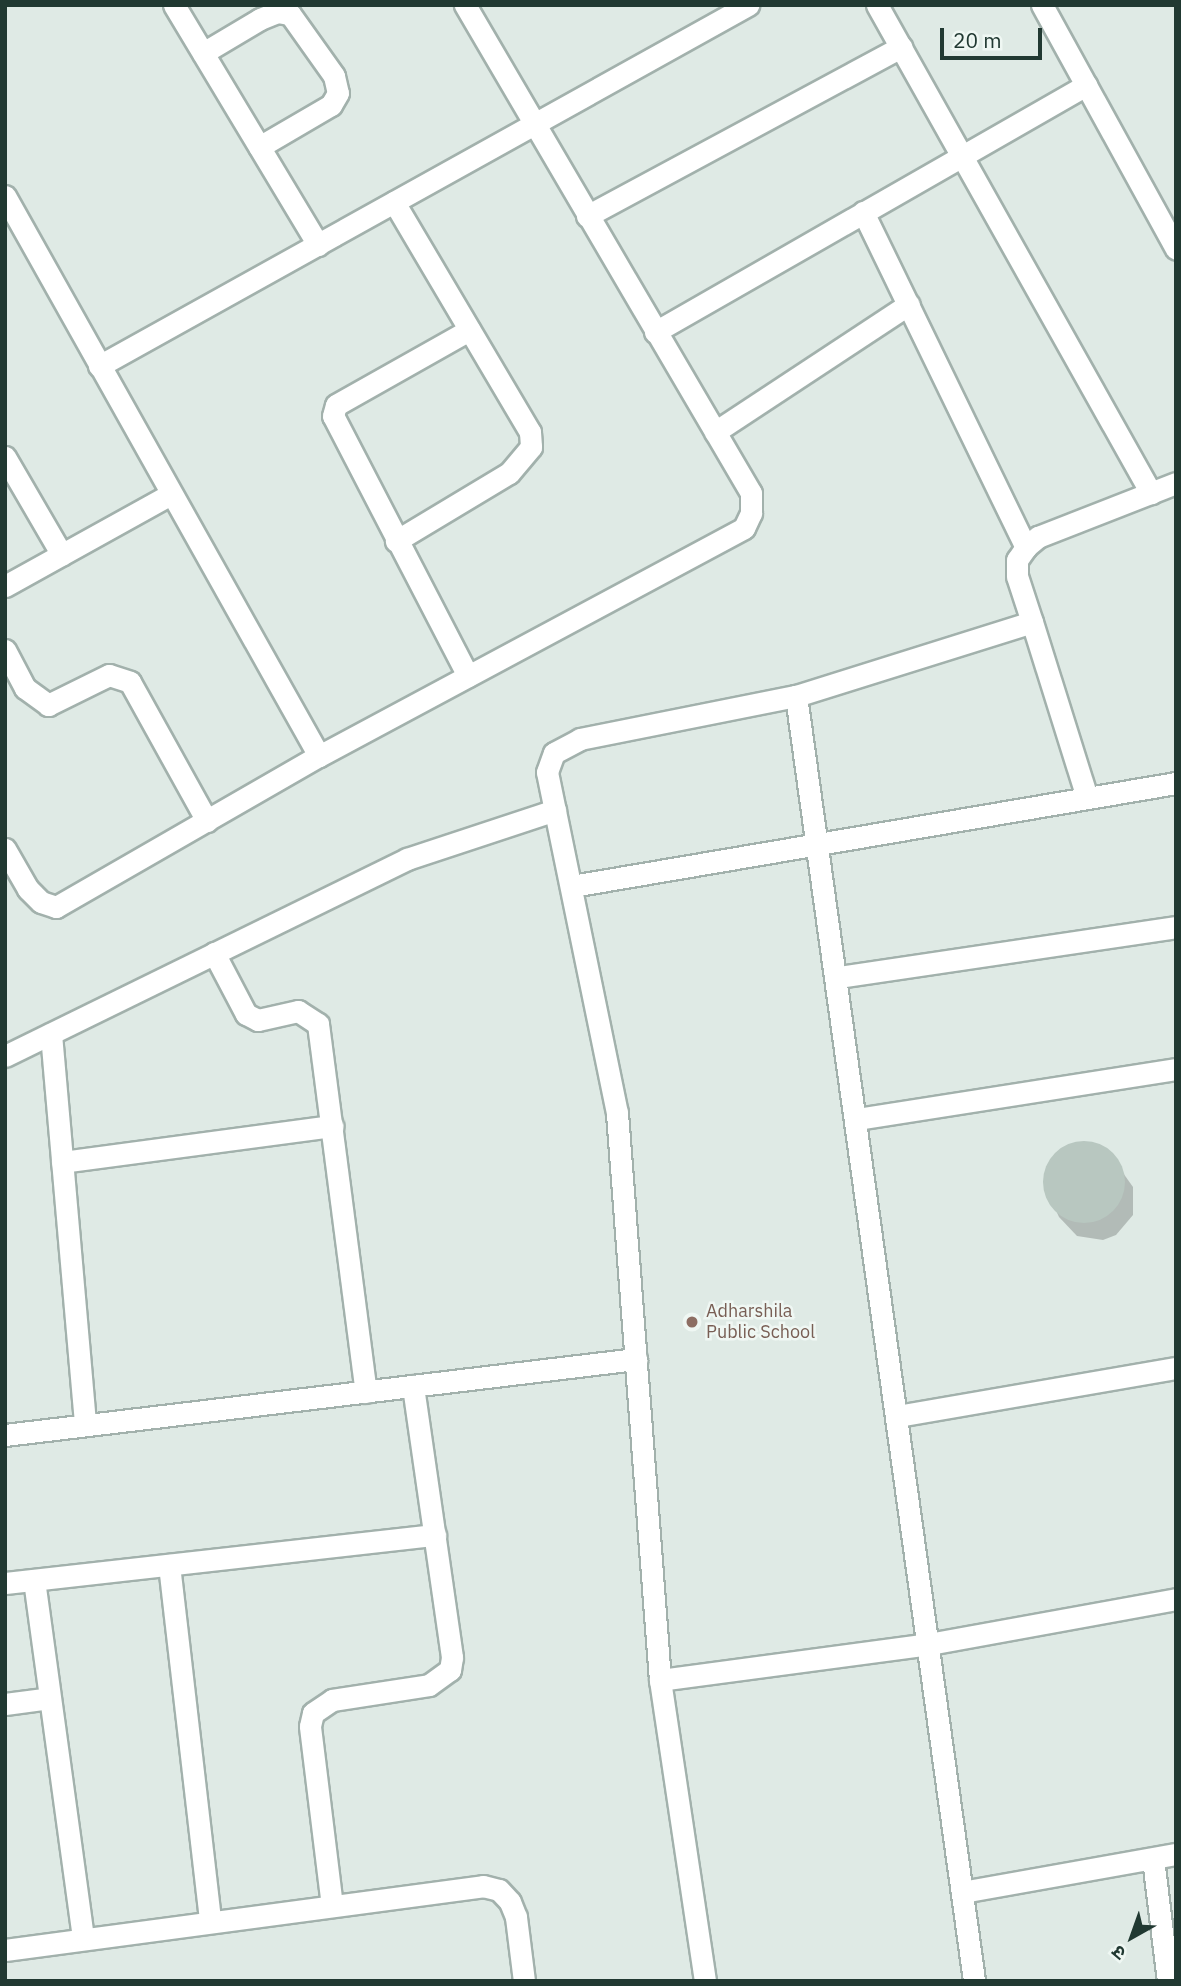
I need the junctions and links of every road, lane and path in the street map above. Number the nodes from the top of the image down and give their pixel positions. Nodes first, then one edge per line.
1 (174, 5) edge
2 (465, 5) edge
3 (748, 5) edge
4 (877, 5) edge
5 (1042, 5) edge
6 (901, 47) junction
7 (203, 54) junction
8 (1086, 85) junction
9 (532, 124) junction
10 (259, 147) junction
11 (961, 156) junction
12 (5, 196) edge
13 (394, 202) junction
14 (863, 212) junction
15 (587, 216) junction
16 (318, 245) junction
17 (1176, 248) edge
18 (909, 304) junction
19 (469, 330) junction
20 (656, 331) junction
21 (99, 366) junction
22 (715, 432) junction
23 (5, 457) edge
24 (1176, 483) edge
25 (1151, 492) junction
26 (171, 494) junction
27 (396, 541) junction
28 (1026, 547) junction
29 (61, 555) junction
30 (5, 586) edge
31 (1032, 622) junction
32 (5, 650) edge
33 (468, 676) junction
34 (796, 696) junction
35 (319, 756) junction
36 (1176, 783) edge
37 (1087, 798) junction
38 (555, 810) junction
39 (207, 821) junction
40 (819, 842) junction
41 (5, 849) edge
42 (572, 886) junction
43 (1176, 927) edge
44 (214, 953) junction
45 (838, 977) junction
46 (51, 1034) junction
47 (5, 1056) edge
48 (1176, 1069) edge
49 (857, 1119) junction
50 (333, 1126) junction
51 (62, 1162) junction
52 (636, 1359) junction
53 (1176, 1368) edge
54 (413, 1386) junction
55 (366, 1392) junction
56 (897, 1416) junction
57 (85, 1426) junction
58 (5, 1435) edge
59 (435, 1535) junction
60 (169, 1564) junction
61 (34, 1580) junction
62 (5, 1583) edge
63 (1176, 1599) edge
64 (929, 1644) junction
65 (660, 1680) junction
66 (50, 1698) junction
67 (5, 1704) edge
68 (1176, 1854) edge
69 (1153, 1859) junction
70 (962, 1892) junction
71 (332, 1906) junction
72 (211, 1922) junction
73 (83, 1940) junction
74 (5, 1950) edge
75 (524, 1981) edge
76 (705, 1981) edge
77 (974, 1981) edge
78 (1168, 1981) edge

1 - 7 street
2 - 9 street
3 - 9 street
4 - 6 street
5 - 8 street
6 - 11 street
6 - 15 street
7 - 10 street
7 - 10 street
8 - 11 street
8 - 17 street
9 - 13 street
9 - 15 street
10 - 16 street
11 - 14 street
11 - 25 street
12 - 21 street
13 - 16 street
13 - 19 street
14 - 18 street
14 - 20 street
15 - 20 street
16 - 21 street
18 - 22 street
18 - 28 street
19 - 27 street
19 - 27 street
20 - 22 street
21 - 26 street
22 - 33 street
23 - 29 street
24 - 25 street
25 - 28 street
26 - 29 street
26 - 35 street
27 - 33 street
28 - 31 street
29 - 30 street
31 - 34 street
31 - 37 street
32 - 39 street
33 - 35 street
34 - 38 street
34 - 40 street
35 - 39 street
36 - 37 street
37 - 40 street
38 - 42 street
38 - 44 street
39 - 41 street
40 - 42 street
40 - 45 street
42 - 52 street
43 - 45 street
44 - 46 street
44 - 50 street
45 - 49 street
46 - 47 street
46 - 51 street
48 - 49 street
49 - 56 street
50 - 51 street
50 - 55 street
51 - 57 street
52 - 54 street
52 - 65 street
53 - 56 street
54 - 55 street
54 - 59 street
55 - 57 street
56 - 64 street
57 - 58 street
59 - 60 street
59 - 71 street
60 - 61 street
60 - 72 street
61 - 62 street
61 - 66 street
63 - 64 street
64 - 65 street
64 - 70 street
65 - 76 street
66 - 67 street
66 - 73 street
68 - 69 street
69 - 70 street
69 - 78 street
70 - 77 street
71 - 72 street
71 - 75 street
72 - 73 street
73 - 74 street

